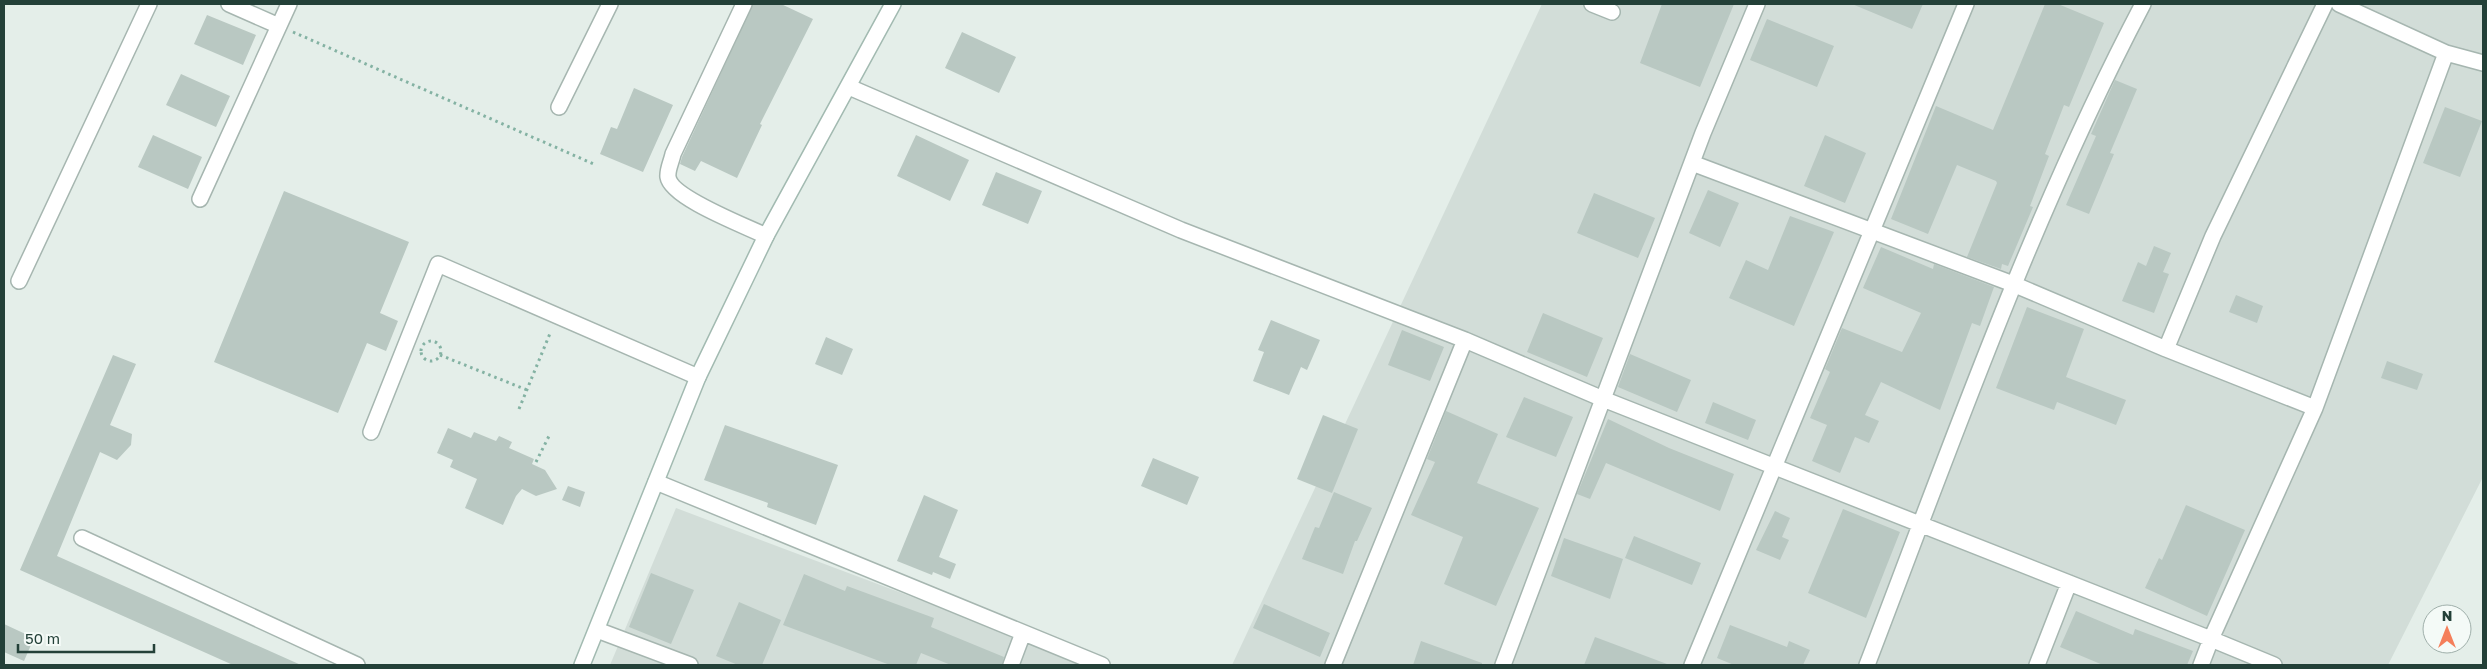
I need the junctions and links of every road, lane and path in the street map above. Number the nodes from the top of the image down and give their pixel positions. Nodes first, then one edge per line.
1 (150, 4) edge
2 (229, 4) edge
3 (290, 4) edge
4 (610, 4) edge
5 (744, 4) edge
6 (893, 4) edge
7 (1592, 4) edge
8 (1757, 4) edge
9 (1966, 4) edge
10 (2143, 4) edge
11 (2325, 4) edge
12 (2338, 4) edge
13 (1612, 12) dead end
14 (279, 26) junction
15 (2446, 53) junction
16 (2483, 63) edge
17 (848, 87) junction
18 (559, 107) dead end
19 (1692, 163) junction
20 (596, 165) dead end
21 (200, 199) dead end
22 (1872, 231) junction
23 (766, 236) junction
24 (19, 280) dead end
25 (2014, 284) junction
26 (557, 316) junction
27 (1464, 340) junction
28 (2166, 349) junction
29 (440, 356) junction
30 (698, 377) junction
31 (527, 390) junction
32 (1603, 399) junction
33 (2315, 408) junction
34 (519, 409) dead end
35 (371, 432) dead end
36 (549, 436) dead end
37 (536, 462) dead end
38 (1774, 467) junction
39 (656, 482) junction
40 (1921, 524) junction
41 (82, 538) dead end
42 (2069, 583) junction
43 (597, 630) junction
44 (1023, 633) junction
45 (2210, 639) junction
46 (357, 665) edge
47 (582, 665) edge
48 (690, 665) edge
49 (1011, 665) edge
50 (1102, 665) edge
51 (1333, 665) edge
52 (1503, 665) edge
53 (1692, 665) edge
54 (1866, 665) edge
55 (2038, 665) edge
56 (2200, 665) edge
57 (2274, 665) edge

1 - 24 street
2 - 14 street
3 - 14 street
4 - 18 street
5 - 23 street
6 - 17 street
7 - 13 street
8 - 19 street
9 - 22 street
10 - 25 street
11 - 28 street
12 - 15 street
14 - 20 path
14 - 21 street
15 - 16 street
15 - 33 street
17 - 23 street
17 - 27 street
19 - 22 street
19 - 32 street
22 - 25 street
22 - 38 street
23 - 30 street
25 - 28 street
25 - 40 street
26 - 30 street
26 - 31 path
26 - 35 street
27 - 32 street
27 - 51 street
28 - 33 street
29 - 29 path
29 - 31 path
30 - 39 street
31 - 34 path
32 - 38 street
32 - 52 street
33 - 45 street
36 - 37 path
38 - 40 street
38 - 53 street
39 - 43 street
39 - 44 street
40 - 42 street
40 - 54 street
41 - 46 street
42 - 45 street
42 - 55 street
43 - 47 street
43 - 48 street
44 - 49 street
44 - 50 street
45 - 56 street
45 - 57 street

